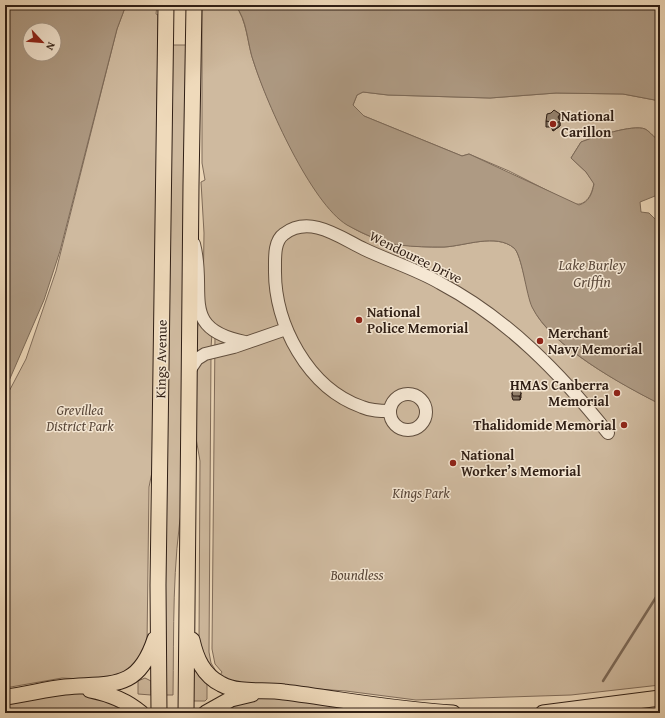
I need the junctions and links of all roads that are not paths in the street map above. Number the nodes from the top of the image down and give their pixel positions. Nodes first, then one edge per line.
1 (166, 5) edge
2 (194, 5) edge
3 (190, 231) junction
4 (286, 329) junction
5 (245, 342) junction
6 (189, 371) junction
7 (390, 411) dead end
8 (608, 433) dead end
9 (188, 625) junction
10 (159, 626) junction
11 (73, 687) junction
12 (186, 691) junction
13 (273, 691) junction
14 (5, 697) edge
15 (158, 697) junction
16 (660, 698) edge
17 (141, 713) edge
18 (158, 713) edge
19 (163, 713) edge
20 (176, 713) edge
21 (186, 713) edge
22 (206, 713) edge
23 (453, 713) edge
24 (543, 713) edge

1 - 10 main road, Kings Avenue
2 - 3 main road, Kings Avenue
3 - 5 street
3 - 6 main road, Kings Avenue
4 - 5 street
4 - 7 street, Wendouree Drive
4 - 8 street, Wendouree Drive
5 - 6 street
6 - 9 main road, Kings Avenue
9 - 12 main road, Kings Avenue
9 - 13 main road
10 - 11 main road
10 - 15 main road, Kings Avenue
11 - 14 main road
11 - 17 main road
12 - 20 main road
12 - 21 main road, Kings Avenue
13 - 22 main road
13 - 23 main road
15 - 18 main road, Kings Avenue
15 - 19 main road
16 - 24 main road

